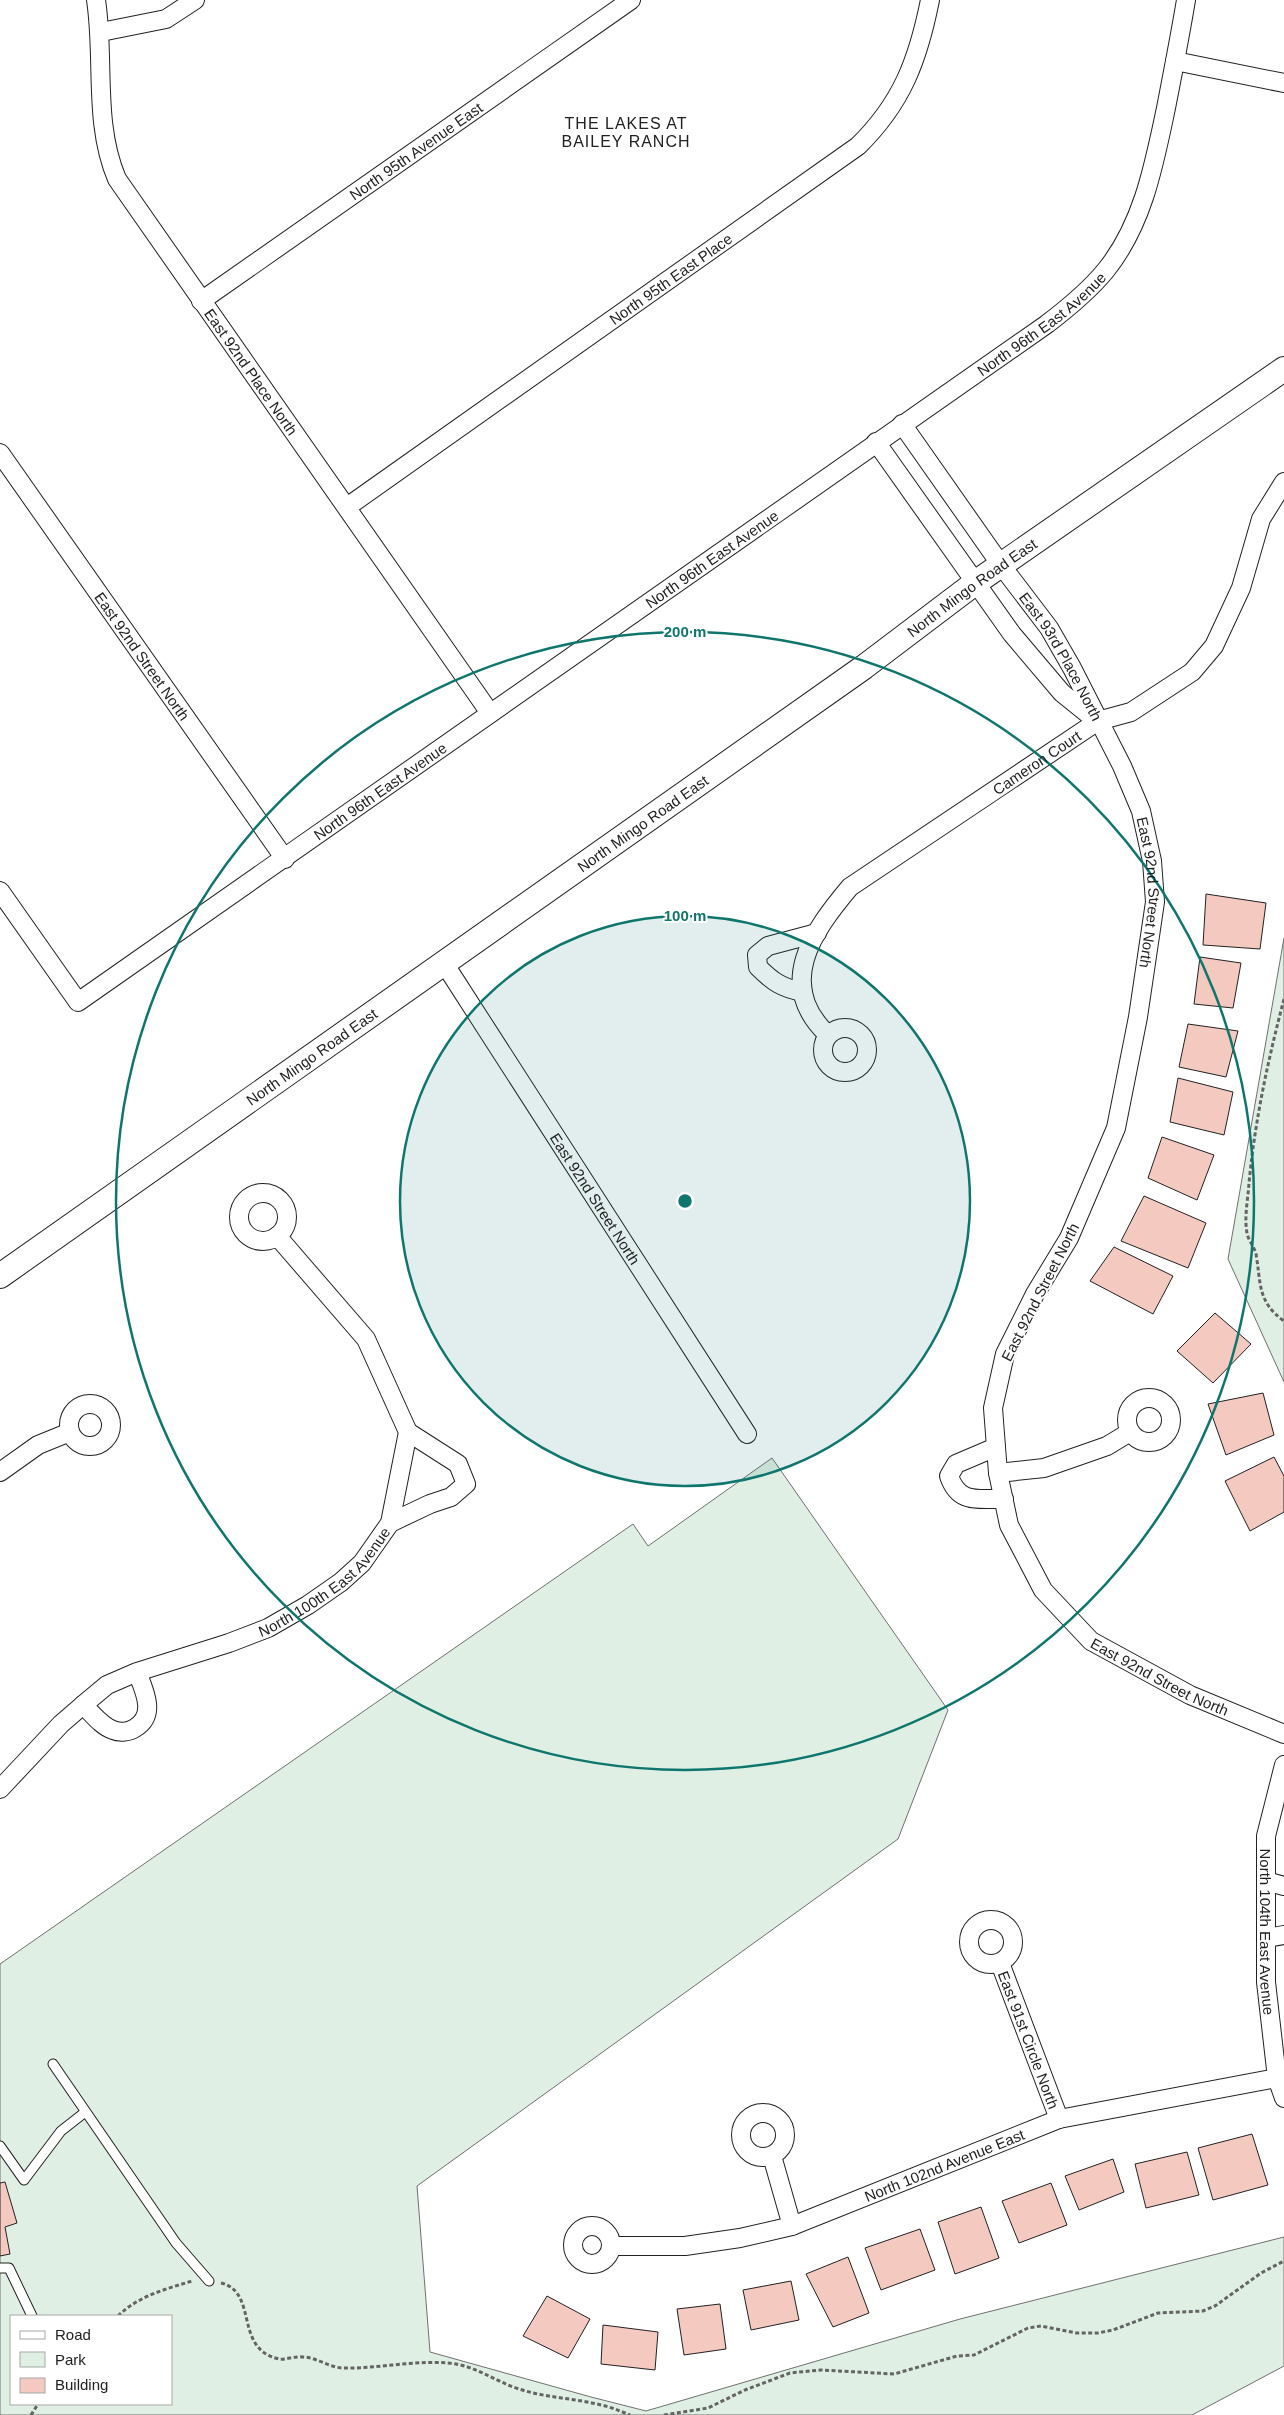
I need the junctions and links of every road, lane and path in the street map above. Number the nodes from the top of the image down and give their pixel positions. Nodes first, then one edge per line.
1 (96, 0) edge
2 (195, 0) edge
3 (631, 0) edge
4 (930, 0) edge
5 (1186, 0) edge
6 (101, 32) junction
7 (1175, 62) junction
8 (1284, 83) edge
9 (201, 301) junction
10 (1284, 369) edge
11 (902, 424) junction
12 (876, 442) junction
13 (0, 453) edge
14 (1284, 482) edge
15 (347, 507) junction
16 (1001, 565) junction
17 (974, 583) junction
18 (490, 713) junction
19 (1098, 721) junction
20 (284, 859) junction
21 (0, 891) edge
22 (817, 933) junction
23 (444, 963) junction
24 (803, 992) junction
25 (1284, 999) edge
26 (828, 1035) dead end
27 (277, 1236) dead end
28 (0, 1276) edge
29 (1284, 1321) edge
30 (70, 1432) dead end
31 (408, 1432) junction
32 (1130, 1432) dead end
33 (747, 1434) dead end
34 (996, 1447) junction
35 (0, 1472) edge
36 (998, 1473) junction
37 (1004, 1498) junction
38 (390, 1523) junction
39 (137, 1672) junction
40 (84, 1705) junction
41 (1284, 1734) edge
42 (1284, 1765) edge
43 (0, 1789) edge
44 (1266, 1881) junction
45 (1284, 1886) edge
46 (1284, 1935) edge
47 (1266, 1938) junction
48 (1000, 1962) dead end
49 (53, 2064) dead end
50 (1278, 2078) junction
51 (1284, 2098) edge
52 (84, 2113) junction
53 (1059, 2119) junction
54 (0, 2146) edge
55 (772, 2156) dead end
56 (792, 2226) junction
57 (612, 2246) dead end
58 (1284, 2261) edge
59 (0, 2268) edge
60 (210, 2281) junction
61 (32, 2315) edge
62 (119, 2315) edge
63 (630, 2415) edge
64 (664, 2415) edge

1 - 6 street, East 92nd Place North
2 - 6 street
3 - 9 street, North 95th Avenue East
4 - 15 street, North 95th East Place
5 - 7 street, North 96th East Avenue
6 - 9 street, East 92nd Place North
7 - 8 street
7 - 11 street, North 96th East Avenue
9 - 15 street, East 92nd Place North
10 - 16 street, North Mingo Road East
11 - 12 street, North 96th East Avenue
11 - 16 street, East 93rd Place North
12 - 17 street, East 93rd Place North
12 - 18 street, North 96th East Avenue
13 - 20 street, East 92nd Street North
14 - 19 street, Cameron Court
15 - 18 street, East 92nd Place North
16 - 17 street, North Mingo Road East
16 - 19 street, East 93rd Place North
17 - 19 street, East 93rd Place North
17 - 23 street, North Mingo Road East
18 - 20 street, North 96th East Avenue
19 - 22 street, Cameron Court
19 - 34 street, East 92nd Street North
20 - 21 street, North 96th East Avenue
22 - 24 street, Cameron Court
22 - 24 street
23 - 28 street, North Mingo Road East
23 - 33 street, East 92nd Street North
24 - 26 street, Cameron Court
25 - 29 path
27 - 31 street
30 - 35 street
31 - 38 street, North 100th East Avenue
31 - 38 street
32 - 36 street
34 - 36 street, East 92nd Street North
34 - 37 street
36 - 37 street, East 92nd Street North
37 - 41 street, East 92nd Street North
38 - 39 street, North 100th East Avenue
39 - 40 street, North 100th East Avenue
39 - 40 street
40 - 43 street, North 100th East Avenue
42 - 44 street, North 104th East Avenue
44 - 45 street
44 - 47 street, North 104th East Avenue
46 - 47 street
47 - 50 street, North 104th East Avenue
48 - 53 street, East 91st Circle North
49 - 52 lane
50 - 51 street, North 104th East Avenue
50 - 53 street, North 102nd Avenue East
52 - 54 lane
52 - 60 lane
53 - 56 street, North 102nd Avenue East
55 - 56 street
56 - 57 street, North 102nd Avenue East
58 - 64 path
59 - 61 lane
60 - 62 path
60 - 63 path

